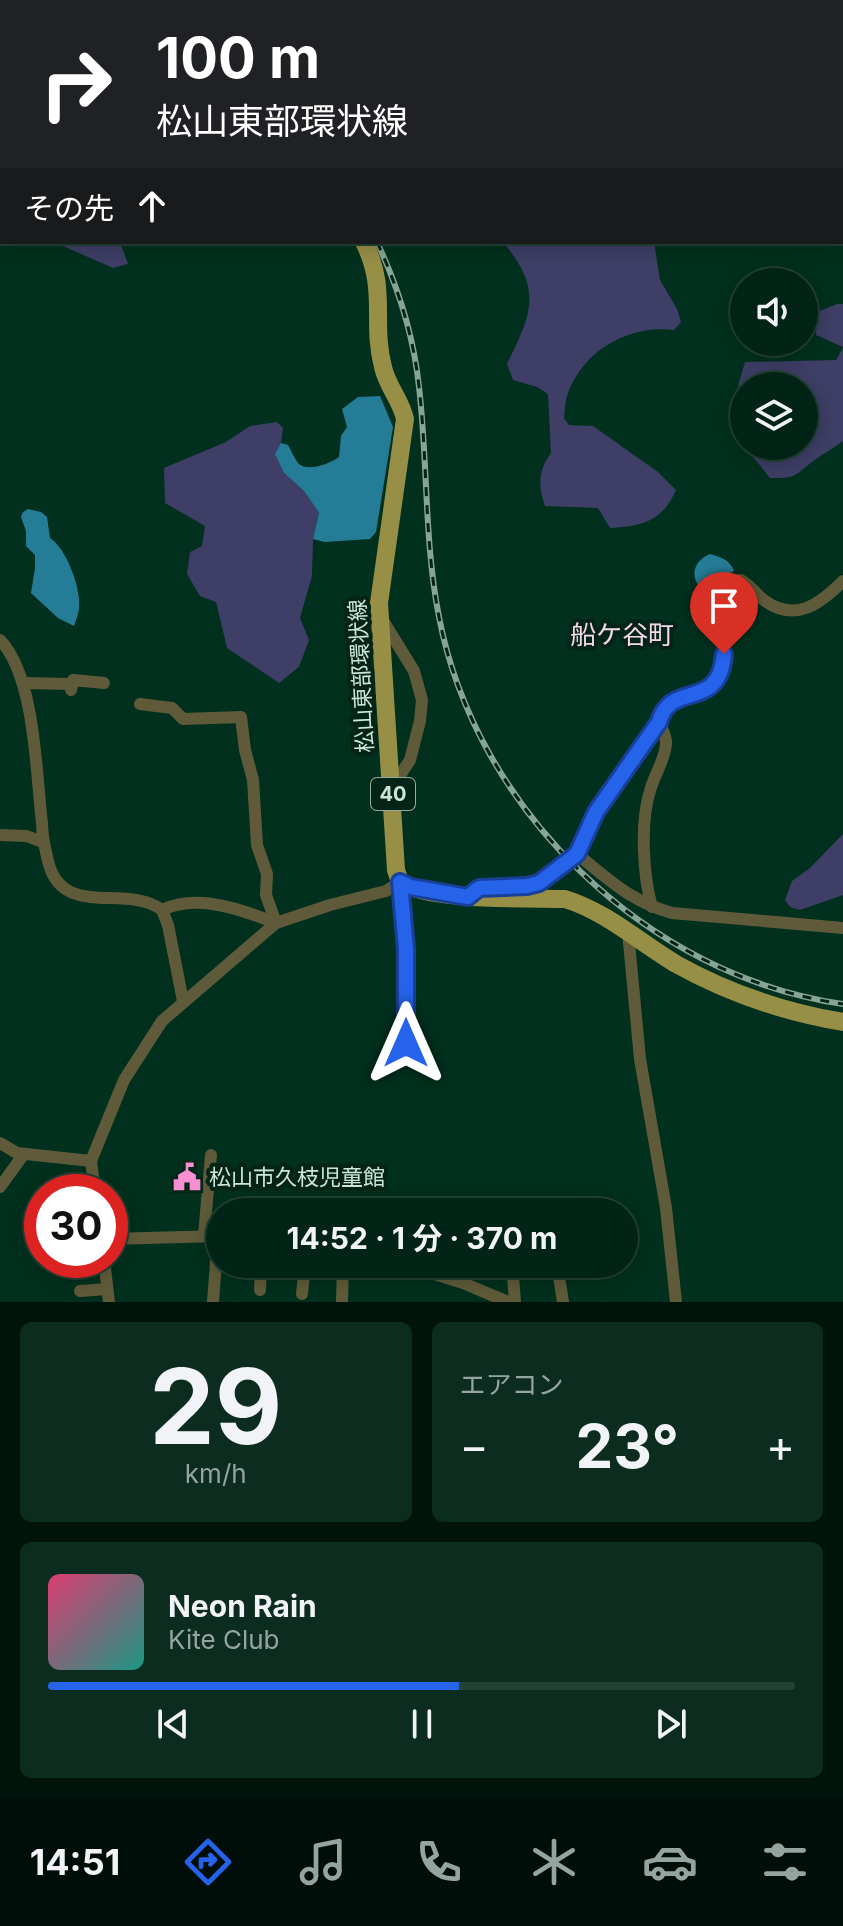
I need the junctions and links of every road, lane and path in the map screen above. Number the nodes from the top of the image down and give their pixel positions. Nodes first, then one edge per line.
1 (365, 244) edge
2 (843, 581) edge
3 (380, 616) junction
4 (0, 640) edge
5 (24, 683) junction
6 (104, 683) dead end
7 (140, 704) dead end
8 (659, 722) junction
9 (392, 788) junction
10 (0, 835) edge
11 (42, 842) junction
12 (577, 854) junction
13 (400, 882) junction
14 (468, 897) junction
15 (652, 907) junction
16 (162, 910) junction
17 (276, 923) junction
18 (843, 928) edge
19 (628, 932) junction
20 (183, 1001) junction
21 (843, 1022) edge
22 (406, 1043) dead end
23 (0, 1143) edge
24 (24, 1154) junction
25 (211, 1155) dead end
26 (91, 1161) junction
27 (93, 1174) edge
28 (0, 1187) edge
29 (204, 1235) joint
30 (128, 1238) edge
31 (215, 1278) edge
32 (260, 1278) edge
33 (304, 1278) edge
34 (343, 1278) edge
35 (448, 1278) edge
36 (513, 1278) edge
37 (559, 1278) edge
38 (260, 1290) dead end
39 (80, 1292) edge
40 (302, 1294) dead end
41 (108, 1296) edge
42 (213, 1302) edge
43 (342, 1302) edge
44 (508, 1302) edge
45 (515, 1302) edge
46 (563, 1302) edge
47 (676, 1302) edge

1 - 3 main road, 松山東部環状線 / 40
2 - 8 street
3 - 9 main road, 松山東部環状線 / 40
3 - 9 street
4 - 5 street
5 - 6 street
5 - 11 street
7 - 17 street
8 - 12 street
8 - 15 street
9 - 13 main road, 松山東部環状線 / 40
10 - 11 street
11 - 16 street
12 - 14 street
12 - 15 street
13 - 14 main road
13 - 17 street
13 - 22 street
14 - 19 main road
15 - 18 street
16 - 17 street
16 - 20 street
17 - 20 street
19 - 21 main road
19 - 47 street
20 - 26 street
23 - 24 street
24 - 26 street
24 - 28 street
25 - 29 street
26 - 27 street
29 - 30 street
31 - 42 street
32 - 38 street
33 - 40 street
34 - 43 street
35 - 44 street
36 - 45 street
37 - 46 street
39 - 41 street

